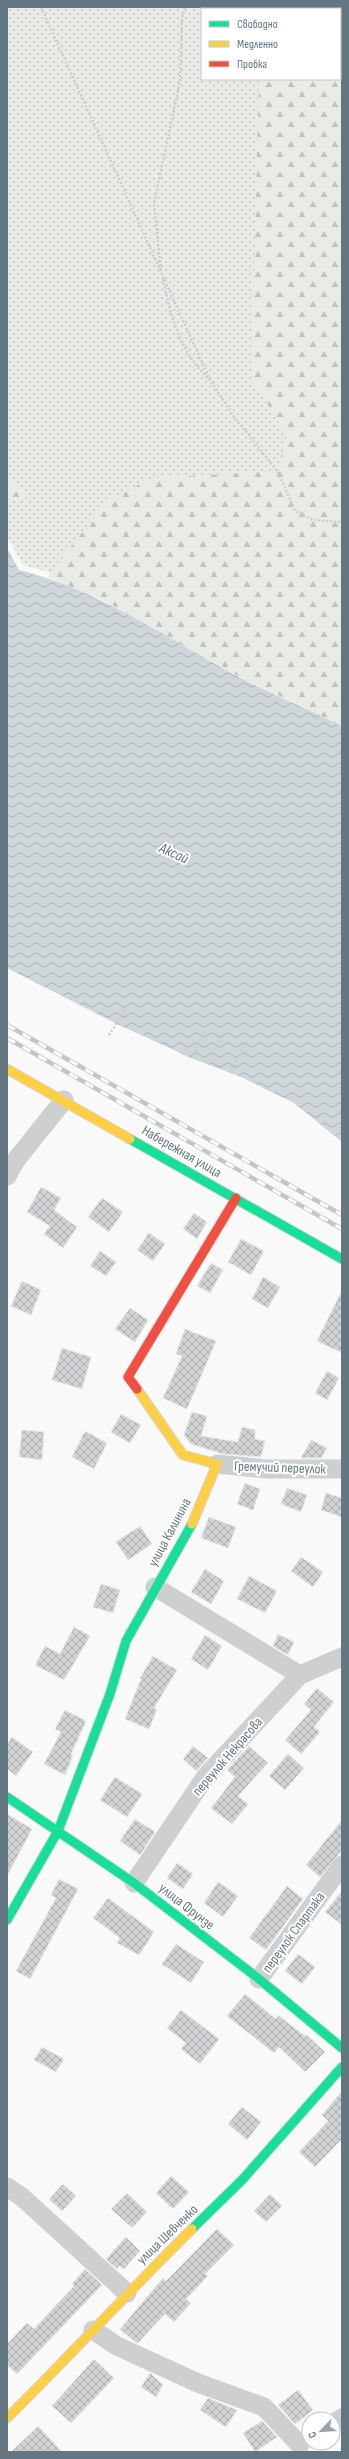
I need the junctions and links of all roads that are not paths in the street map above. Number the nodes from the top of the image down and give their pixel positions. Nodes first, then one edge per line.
1 (7, 1069) edge
2 (64, 1100) junction
3 (7, 1176) edge
4 (236, 1198) junction
5 (342, 1259) edge
6 (217, 1464) junction
7 (342, 1469) edge
8 (156, 1587) junction
9 (342, 1657) edge
10 (300, 1675) junction
11 (7, 1797) edge
12 (58, 1831) junction
13 (342, 1865) edge
14 (134, 1883) junction
15 (7, 1920) edge
16 (259, 1979) junction
17 (342, 2048) edge
18 (342, 2067) edge
19 (7, 2187) edge
20 (127, 2293) junction
21 (93, 2330) junction
22 (7, 2418) edge
23 (300, 2445) edge

1 - 2 street, Набережная улица
2 - 3 street
2 - 4 street, Набережная улица
4 - 5 street, Набережная улица
4 - 6 street
6 - 7 street, Гремучий переулок
6 - 8 street, улица Калинина
8 - 10 street
8 - 12 street, улица Калинина
9 - 10 street
10 - 14 street, переулок Некрасова
11 - 12 street, улица Фрунзе
12 - 14 street, улица Фрунзе
12 - 15 street, улица Калинина
13 - 16 street, переулок Спартака
14 - 16 street, улица Фрунзе
16 - 17 street, улица Фрунзе
18 - 20 street, улица Шевченко
19 - 20 street
20 - 21 street, улица Шевченко
21 - 22 street, улица Шевченко
21 - 23 street

